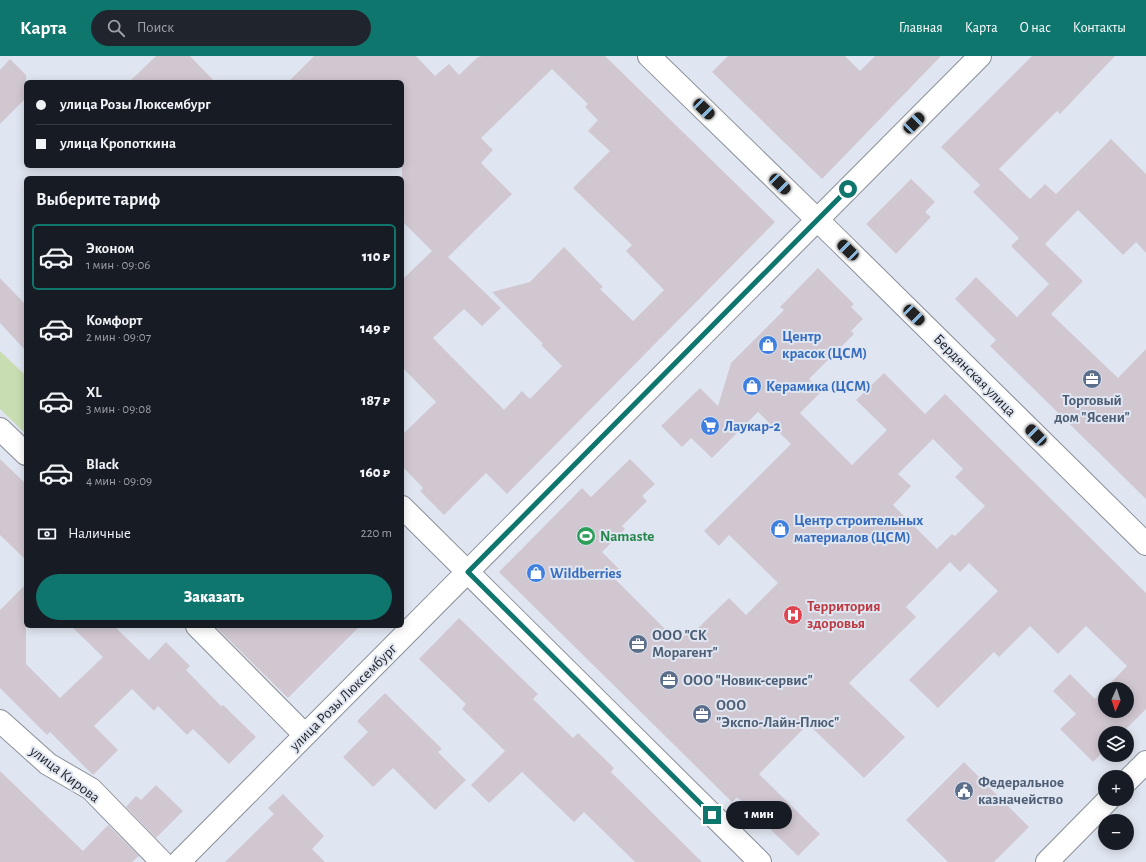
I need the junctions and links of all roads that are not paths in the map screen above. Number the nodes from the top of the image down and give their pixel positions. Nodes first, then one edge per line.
1 (649, 56) edge
2 (980, 56) edge
3 (817, 220) junction
4 (0, 429) edge
5 (24, 452) edge
6 (404, 509) edge
7 (1146, 544) edge
8 (468, 572) junction
9 (199, 628) edge
10 (0, 721) edge
11 (305, 735) junction
12 (1146, 762) edge
13 (1134, 774) edge
14 (1102, 806) edge
15 (162, 862) edge
16 (179, 862) edge
17 (760, 862) edge
18 (1046, 862) edge

1 - 3 street, Бердянская улица
2 - 3 street, улица Розы Люксембург
3 - 7 street, Бердянская улица
3 - 8 street, улица Розы Люксембург
4 - 5 street
6 - 8 street
8 - 11 street, улица Розы Люксембург
8 - 17 street
9 - 11 street
10 - 15 street, улица Кирова
11 - 16 street, улица Розы Люксембург
12 - 13 street
14 - 18 street

